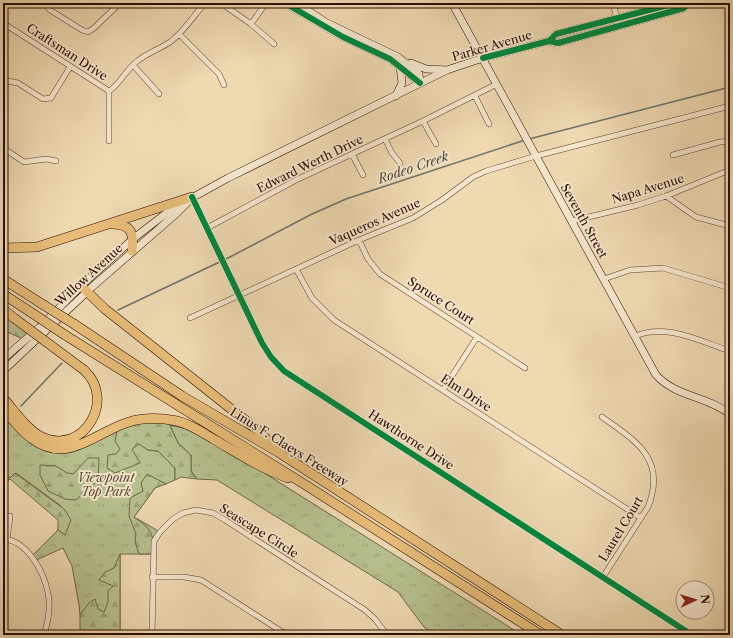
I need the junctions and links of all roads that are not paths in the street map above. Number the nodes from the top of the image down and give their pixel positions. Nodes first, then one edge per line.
1 (44, 3) edge
2 (120, 3) edge
3 (205, 3) edge
4 (221, 3) edge
5 (266, 3) edge
6 (285, 3) edge
7 (297, 3) edge
8 (452, 3) edge
9 (613, 3) edge
10 (676, 3) edge
11 (688, 3) edge
12 (3, 12) edge
13 (3, 18) edge
14 (618, 22) junction
15 (3, 23) edge
16 (251, 24) junction
17 (179, 34) junction
18 (274, 44) dead end
19 (398, 57) junction
20 (483, 58) junction
21 (133, 65) junction
22 (400, 66) junction
23 (70, 67) junction
24 (448, 70) junction
25 (420, 83) junction
26 (497, 84) junction
27 (224, 85) dead end
28 (3, 87) edge
29 (109, 91) junction
30 (159, 94) dead end
31 (396, 96) junction
32 (475, 96) junction
33 (730, 106) edge
34 (423, 122) junction
35 (489, 124) dead end
36 (385, 139) junction
37 (109, 141) dead end
38 (730, 141) edge
39 (436, 144) dead end
40 (3, 148) edge
41 (352, 154) junction
42 (673, 155) dead end
43 (536, 156) junction
44 (56, 161) dead end
45 (400, 163) dead end
46 (730, 172) edge
47 (363, 175) dead end
48 (666, 196) junction
49 (192, 198) junction
50 (572, 221) junction
51 (106, 224) junction
52 (730, 226) edge
53 (207, 228) junction
54 (134, 238) junction
55 (359, 240) junction
56 (3, 248) edge
57 (132, 252) junction
58 (296, 269) junction
59 (3, 279) edge
60 (604, 279) junction
61 (730, 288) edge
62 (84, 289) junction
63 (3, 294) edge
64 (239, 295) junction
65 (3, 309) edge
66 (190, 318) dead end
67 (635, 336) junction
68 (477, 337) junction
69 (730, 351) edge
70 (3, 359) edge
71 (525, 368) dead end
72 (3, 371) edge
73 (443, 390) junction
74 (3, 398) edge
75 (3, 409) edge
76 (730, 414) edge
77 (602, 417) dead end
78 (278, 452) junction
79 (304, 484) junction
80 (10, 516) dead end
81 (641, 518) junction
82 (5, 540) edge
83 (152, 577) junction
84 (603, 577) junction
85 (384, 634) edge
86 (44, 635) edge
87 (152, 635) edge
88 (287, 635) edge
89 (541, 635) edge
90 (562, 635) edge
91 (692, 635) edge

1 - 2 street
3 - 17 street, Craftsman Drive
4 - 16 street
5 - 16 street
6 - 22 main road
7 - 19 main road
8 - 20 main road, Seventh Street
9 - 14 street
10 - 14 main road, Parker Avenue
11 - 14 main road, Parker Avenue
12 - 13 main road
14 - 20 main road, Parker Avenue
15 - 23 street, Craftsman Drive
16 - 18 street
17 - 21 street, Craftsman Drive
17 - 27 street
19 - 24 main road
19 - 25 main road
20 - 24 main road, Parker Avenue
20 - 26 main road, Seventh Street
21 - 29 street, Craftsman Drive
21 - 30 street
22 - 25 main road
22 - 31 main road
23 - 28 street
23 - 29 street, Craftsman Drive
24 - 25 main road, Parker Avenue
25 - 31 main road, Willow Avenue
26 - 32 street, Edward Werth Drive
26 - 43 main road, Seventh Street
29 - 37 street
31 - 49 main road, Willow Avenue
32 - 34 street, Edward Werth Drive
32 - 35 street
33 - 43 street, Vaqueros Avenue
34 - 36 street, Edward Werth Drive
34 - 39 street
36 - 41 street, Edward Werth Drive
36 - 45 street
38 - 42 street
40 - 44 street
41 - 47 street
41 - 53 street, Edward Werth Drive
43 - 50 main road, Seventh Street
43 - 55 street, Vaqueros Avenue
46 - 48 street, Napa Avenue
48 - 50 street, Napa Avenue
48 - 52 street
49 - 51 highway
49 - 53 street, Hawthorne Drive
49 - 54 main road, Willow Avenue
49 - 57 main road, Willow Avenue
50 - 60 main road, Seventh Street
51 - 54 highway
51 - 56 highway
53 - 64 street, Hawthorne Drive
54 - 57 highway
54 - 62 main road, Willow Avenue
55 - 58 street, Vaqueros Avenue
55 - 68 street, Spruce Court
57 - 62 main road, Willow Avenue
58 - 64 street, Vaqueros Avenue
58 - 73 street, Elm Drive
59 - 78 highway, Linus F. Claeys Freeway, bridge
60 - 61 street
60 - 67 main road, Seventh Street
62 - 70 main road, Willow Avenue
62 - 72 main road, Willow Avenue
62 - 78 highway
63 - 79 highway, Linus F. Claeys Freeway, bridge
64 - 66 street, Vaqueros Avenue
64 - 84 street, Hawthorne Drive
65 - 74 highway, bridge
67 - 69 street
67 - 76 main road, Seventh Street
68 - 71 street, Spruce Court
68 - 73 street
73 - 81 street, Elm Drive
75 - 79 highway
77 - 81 street, Laurel Court
78 - 90 highway, Linus F. Claeys Freeway
79 - 89 highway, Linus F. Claeys Freeway
80 - 82 street
81 - 84 street, Laurel Court
82 - 86 street
83 - 85 street, Seascape Circle
83 - 87 street, Seascape Circle
83 - 88 street
84 - 91 street, Hawthorne Drive

